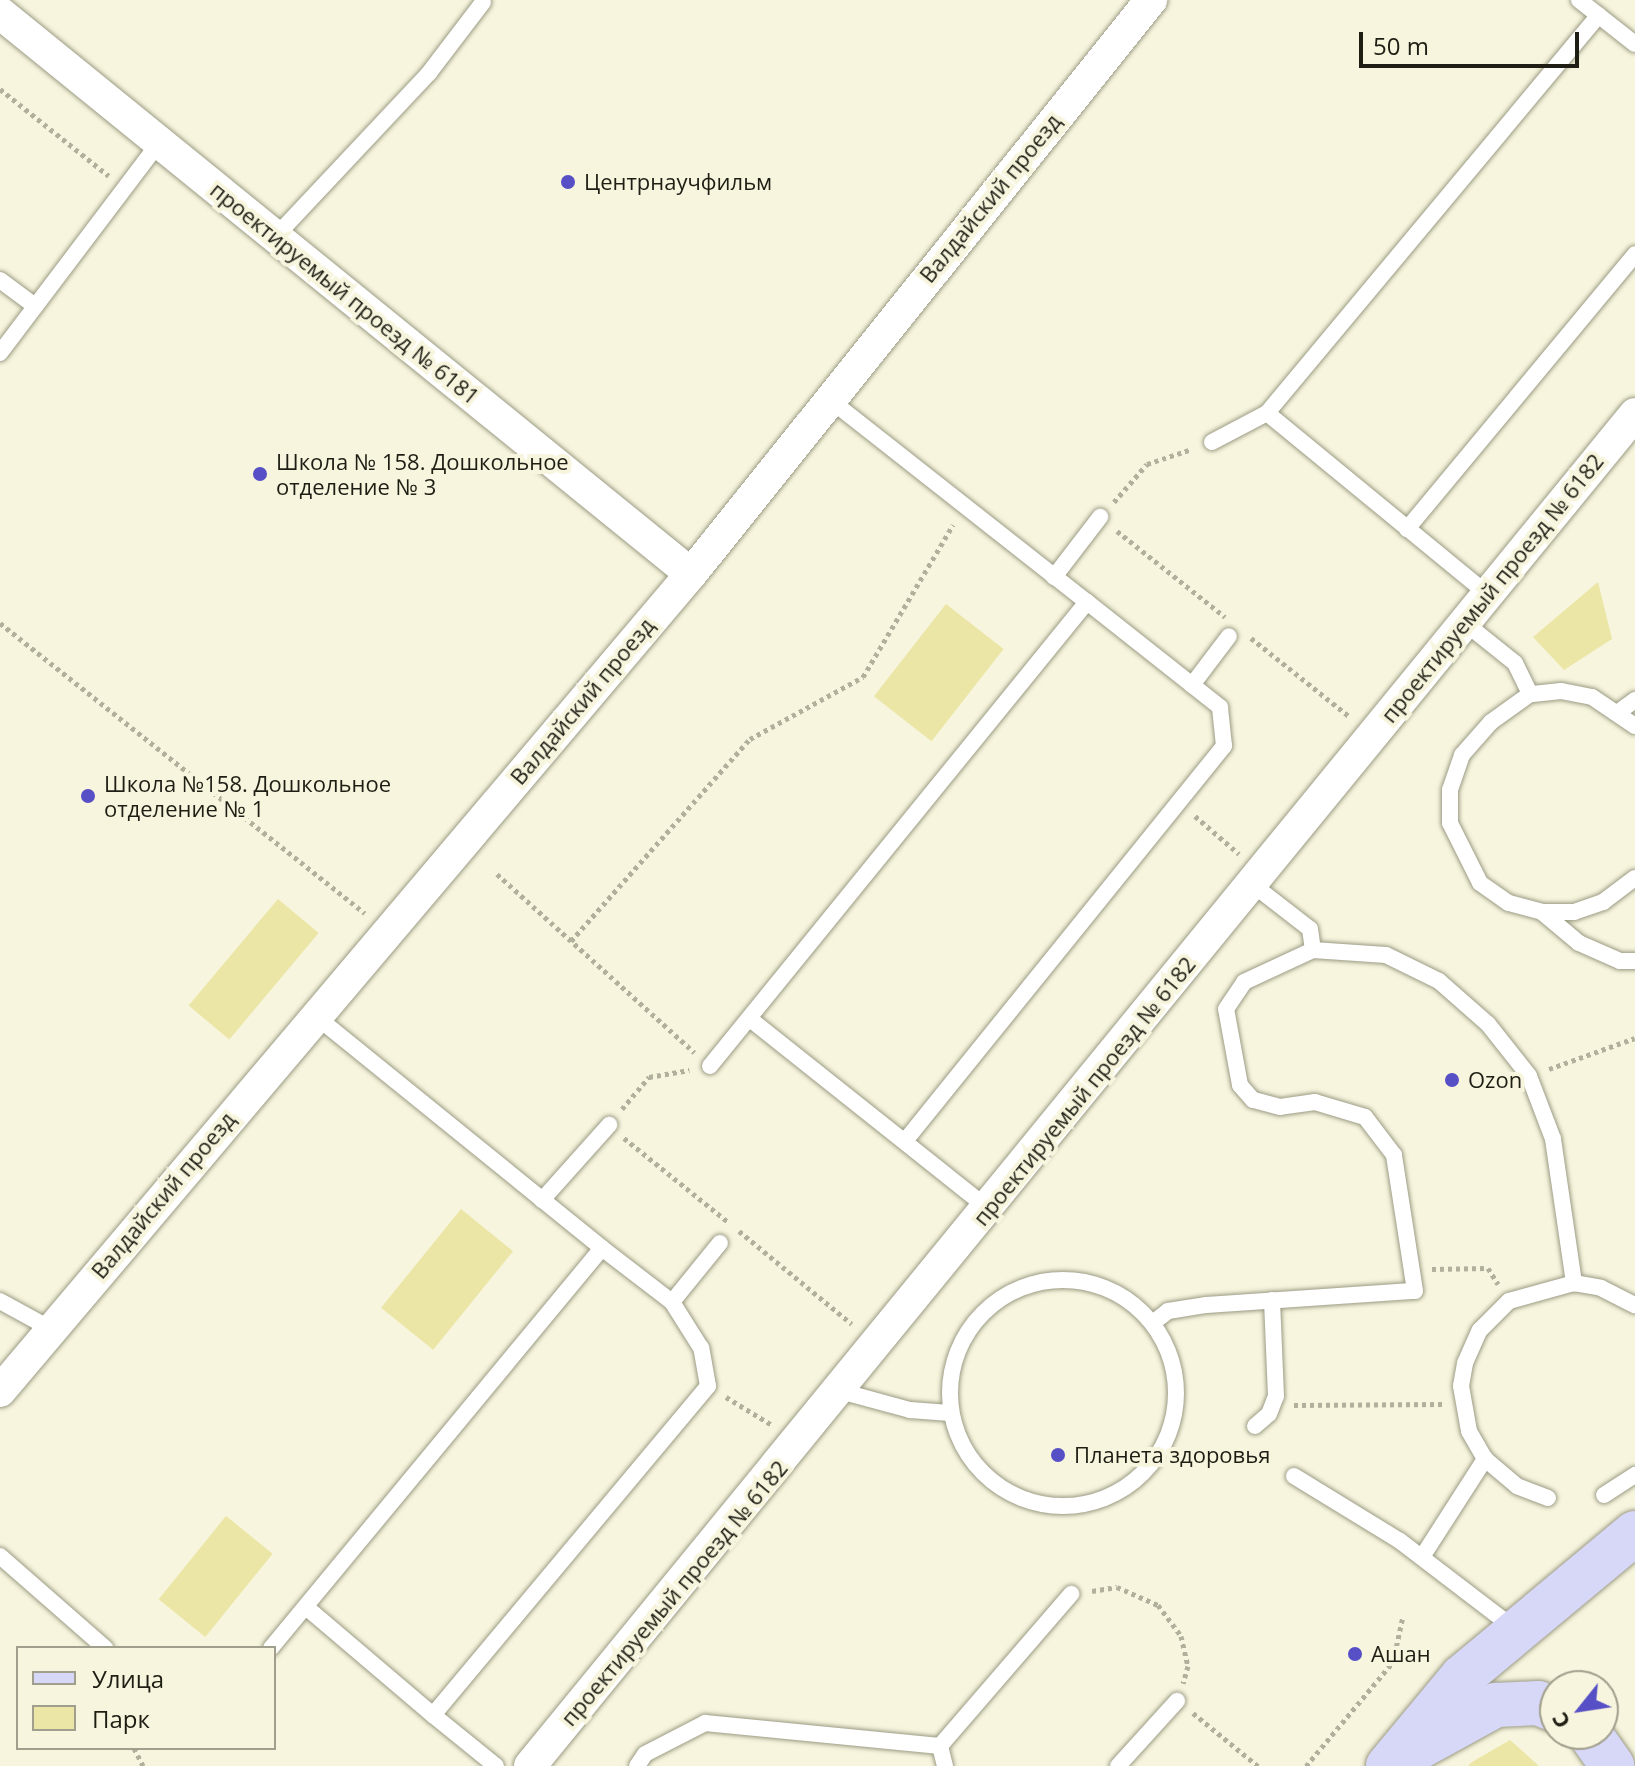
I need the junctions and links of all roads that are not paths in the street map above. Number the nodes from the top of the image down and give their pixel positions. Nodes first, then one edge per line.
1 (1151, 0) edge
2 (1579, 0) edge
3 (483, 2) dead end
4 (0, 13) edge
5 (1599, 15) junction
6 (1635, 44) edge
7 (159, 143) junction
8 (276, 236) junction
9 (1635, 254) edge
10 (0, 280) edge
11 (35, 306) junction
12 (0, 353) edge
13 (829, 399) junction
14 (1267, 413) junction
15 (1635, 414) edge
16 (1212, 442) road end
17 (1100, 517) road end
18 (1407, 529) junction
19 (691, 574) junction
20 (1054, 577) junction
21 (1487, 594) junction
22 (1087, 602) junction
23 (1465, 623) junction
24 (1233, 631) road end
25 (1192, 685) junction
26 (1530, 694) junction
27 (1635, 700) edge
28 (1620, 711) junction
29 (1635, 726) edge
30 (1256, 878) junction
31 (1635, 878) edge
32 (1542, 912) junction
33 (1313, 950) junction
34 (1635, 961) edge
35 (315, 1016) junction
36 (750, 1019) junction
37 (710, 1066) road end
38 (609, 1125) road end
39 (905, 1141) junction
40 (542, 1200) junction
41 (988, 1208) junction
42 (720, 1243) dead end
43 (602, 1248) junction
44 (1574, 1283) junction
45 (1272, 1300) junction
46 (0, 1301) edge
47 (672, 1302) junction
48 (1635, 1305) edge
49 (1154, 1322) junction
50 (51, 1329) junction
51 (0, 1391) edge
52 (840, 1391) junction
53 (950, 1413) junction
54 (1255, 1426) dead end
55 (1485, 1459) junction
56 (1635, 1475) edge
57 (1294, 1476) dead end
58 (1604, 1495) dead end
59 (1548, 1498) dead end
60 (1635, 1533) edge
61 (0, 1556) edge
62 (1422, 1557) junction
63 (1071, 1594) road end
64 (306, 1607) junction
65 (1515, 1629) junction
66 (103, 1646) edge
67 (273, 1646) edge
68 (1177, 1701) road end
69 (1539, 1703) edge
70 (433, 1715) junction
71 (940, 1746) junction
72 (496, 1766) edge
73 (530, 1766) edge
74 (637, 1766) edge
75 (945, 1766) edge
76 (1118, 1766) edge
77 (1390, 1766) edge

1 - 13 street, Валдайский проезд
2 - 5 lane
3 - 8 lane
4 - 7 street, проектируемый проезд № 6181
5 - 6 lane
5 - 14 lane
7 - 8 street, проектируемый проезд № 6181
7 - 11 lane
8 - 19 street, проектируемый проезд № 6181
9 - 18 lane
10 - 11 lane
11 - 12 lane
13 - 19 street, Валдайский проезд
13 - 20 lane
14 - 16 lane
14 - 18 lane
15 - 21 street, проектируемый проезд № 6182
17 - 20 lane
18 - 21 lane
19 - 35 street, Валдайский проезд
20 - 22 lane
21 - 23 street, проектируемый проезд № 6182
22 - 25 lane
22 - 36 lane
23 - 26 lane
23 - 30 street, проектируемый проезд № 6182
24 - 25 lane
25 - 39 lane
26 - 28 lane
26 - 32 lane
27 - 28 lane
28 - 29 lane
30 - 33 lane
30 - 41 street, проектируемый проезд № 6182
31 - 32 lane
32 - 34 lane
33 - 44 lane
33 - 45 lane
35 - 40 lane
35 - 50 street, Валдайский проезд
36 - 37 lane
36 - 39 lane
38 - 40 lane
39 - 41 lane
40 - 43 lane
41 - 52 street, проектируемый проезд № 6182
42 - 47 lane
43 - 47 lane
43 - 64 lane
44 - 48 lane
44 - 55 lane
45 - 49 lane
45 - 54 lane
46 - 50 lane
47 - 70 lane
49 - 53 lane
49 - 53 lane
50 - 51 street, Валдайский проезд
52 - 53 lane
52 - 73 street, проектируемый проезд № 6182
55 - 59 lane
55 - 62 lane
56 - 58 lane
57 - 62 lane
60 - 65 street
61 - 66 lane
62 - 65 lane
63 - 71 lane
64 - 67 lane
64 - 70 lane
65 - 77 street
68 - 76 lane
69 - 77 street
70 - 72 lane
71 - 74 lane
71 - 75 lane

